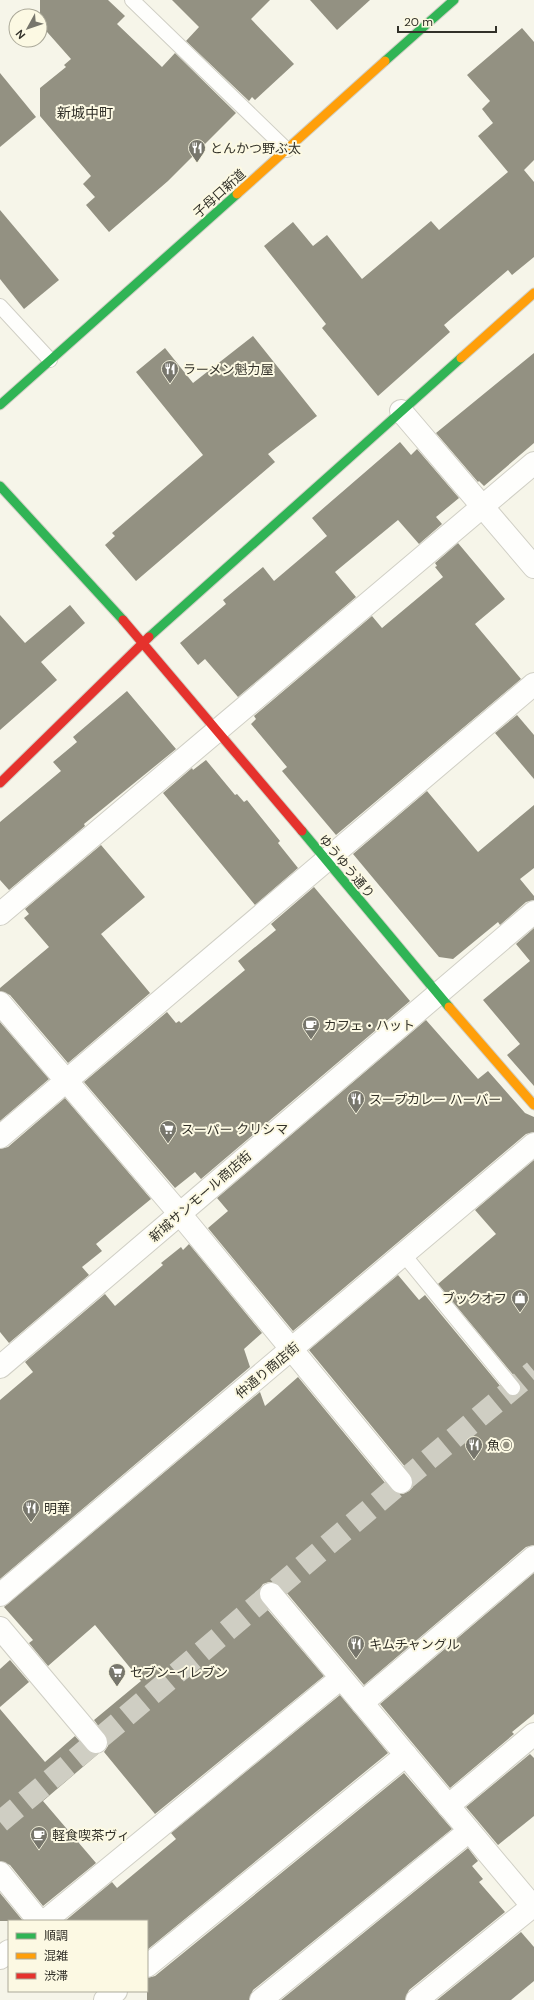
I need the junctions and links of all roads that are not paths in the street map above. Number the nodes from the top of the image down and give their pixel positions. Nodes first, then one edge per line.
1 (132, 0) edge
2 (454, 0) edge
3 (287, 150) junction
4 (534, 293) edge
5 (0, 306) edge
6 (50, 360) junction
7 (0, 405) edge
8 (401, 411) junction
9 (534, 462) edge
10 (0, 486) edge
11 (482, 506) junction
12 (534, 568) edge
13 (143, 642) junction
14 (534, 684) edge
15 (218, 732) junction
16 (0, 783) edge
17 (325, 860) junction
18 (534, 912) edge
19 (0, 914) edge
20 (437, 994) junction
21 (0, 1003) edge
22 (66, 1080) junction
23 (534, 1105) edge
24 (0, 1137) edge
25 (534, 1144) edge
26 (180, 1214) junction
27 (404, 1255) junction
28 (292, 1350) junction
29 (0, 1367) edge
30 (513, 1388) dead end
31 (401, 1482) dead end
32 (534, 1558) edge
33 (271, 1594) dead end
34 (0, 1596) edge
35 (0, 1628) edge
36 (341, 1678) junction
37 (362, 1703) junction
38 (534, 1734) edge
39 (96, 1742) dead end
40 (406, 1755) junction
41 (448, 1806) junction
42 (469, 1831) junction
43 (0, 1873) edge
44 (534, 1907) edge
45 (39, 1920) edge
46 (46, 1920) edge
47 (8, 1952) edge
48 (0, 1958) edge
49 (148, 1965) edge
50 (98, 1992) edge
51 (115, 1992) edge
52 (104, 2000) edge
53 (261, 2000) edge
54 (418, 2000) edge

1 - 3 lane
2 - 3 street, 子母口新道
3 - 6 street, 子母口新道
4 - 8 street
5 - 6 lane
6 - 7 street, 子母口新道
8 - 11 street
8 - 13 street
9 - 11 street
10 - 13 street, ゆうゆう通り
11 - 12 street
11 - 15 street
13 - 15 street, ゆうゆう通り
13 - 16 street
14 - 17 street
15 - 17 street, ゆうゆう通り
15 - 19 street
17 - 20 street, ゆうゆう通り
17 - 22 street
18 - 20 street, 新城サンモール商店街
20 - 23 street, ゆうゆう通り
20 - 26 street, 新城サンモール商店街
21 - 22 street
22 - 24 street
22 - 26 street
25 - 27 street, 仲通り商店街
26 - 28 street
26 - 29 street, 新城サンモール商店街
27 - 28 street, 仲通り商店街
27 - 30 lane
28 - 31 street
28 - 34 street, 仲通り商店街
32 - 37 street
33 - 36 street
35 - 39 street
36 - 37 street
36 - 46 street
37 - 40 street
38 - 41 street
40 - 41 street
40 - 49 street
41 - 42 street
42 - 44 street
42 - 53 street
43 - 45 street
44 - 54 street
47 - 48 street
50 - 52 street
51 - 52 street

